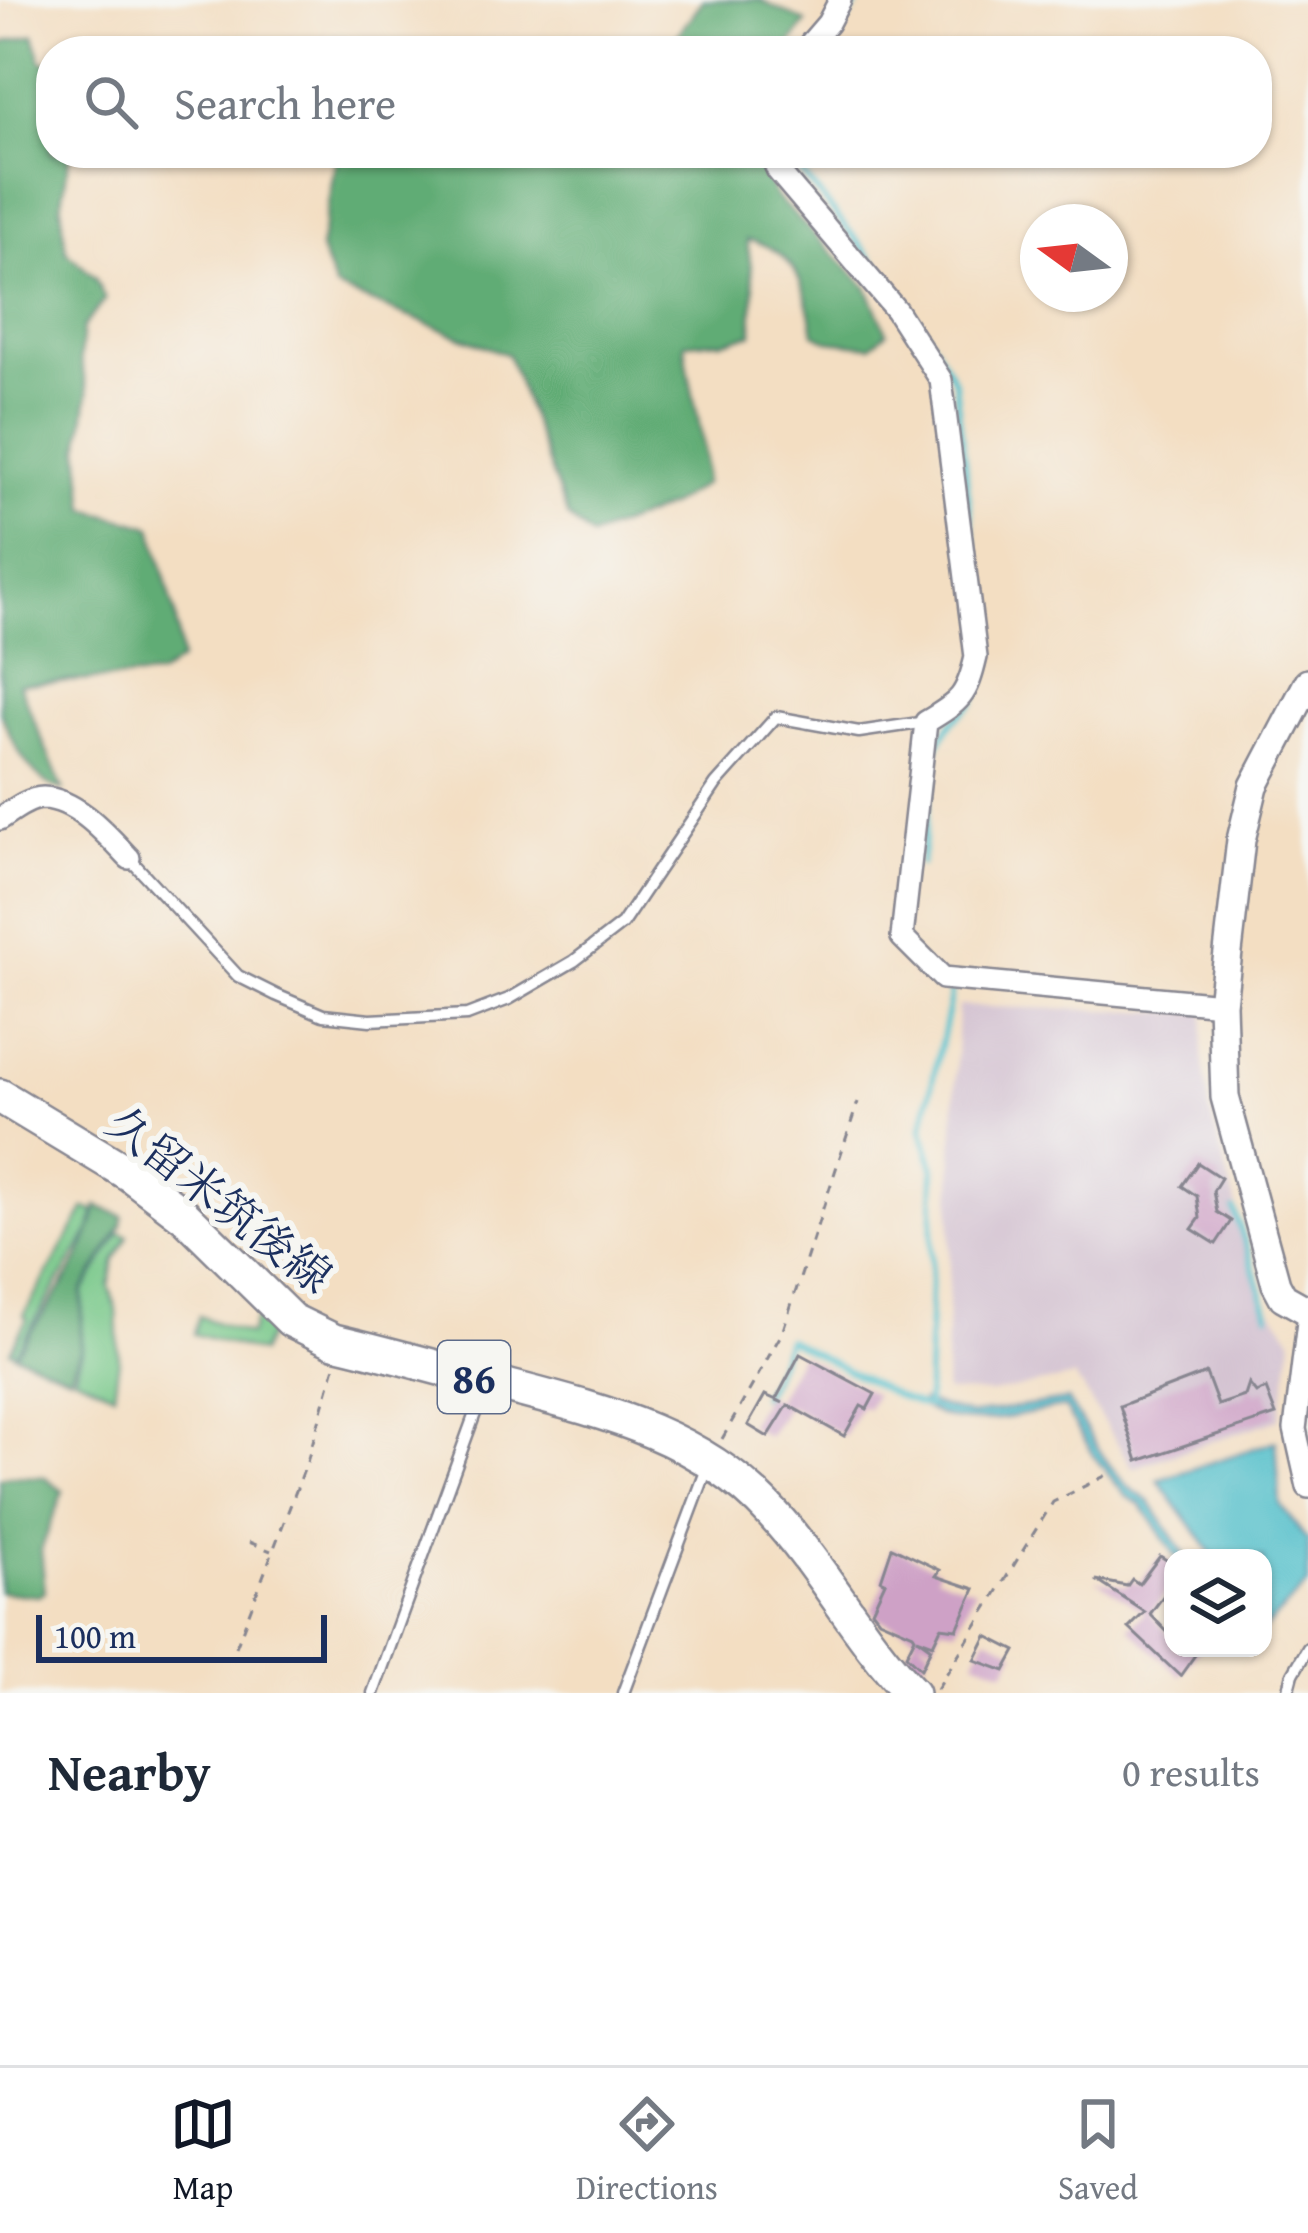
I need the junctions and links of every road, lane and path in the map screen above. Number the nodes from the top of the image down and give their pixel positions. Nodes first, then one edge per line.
1 (841, 0) edge
2 (817, 36) edge
3 (777, 168) edge
4 (1308, 682) edge
5 (926, 722) junction
6 (0, 819) edge
7 (129, 858) joint
8 (1222, 1004) junction
9 (0, 1096) edge
10 (858, 1102) dead end
11 (1308, 1311) edge
12 (1308, 1322) edge
13 (342, 1343) junction
14 (487, 1381) junction
15 (710, 1461) junction
16 (1106, 1474) dead end
17 (1308, 1487) edge
18 (249, 1542) dead end
19 (273, 1552) junction
20 (236, 1648) dead end
21 (1308, 1648) edge
22 (373, 1693) edge
23 (623, 1693) edge
24 (912, 1693) edge
25 (934, 1693) edge
26 (1288, 1693) edge

1 - 2 street
3 - 5 street
4 - 8 street
5 - 7 lane
5 - 8 street
6 - 7 street
8 - 11 street
9 - 13 main road, 久留米筑後線 / 86
10 - 15 path
12 - 17 street
13 - 14 main road, 久留米筑後線 / 86
13 - 19 path
14 - 15 main road, 久留米筑後線 / 86
14 - 22 lane
15 - 23 lane
15 - 24 main road, 久留米筑後線 / 86
16 - 25 path
18 - 19 path
19 - 20 path
21 - 26 lane

